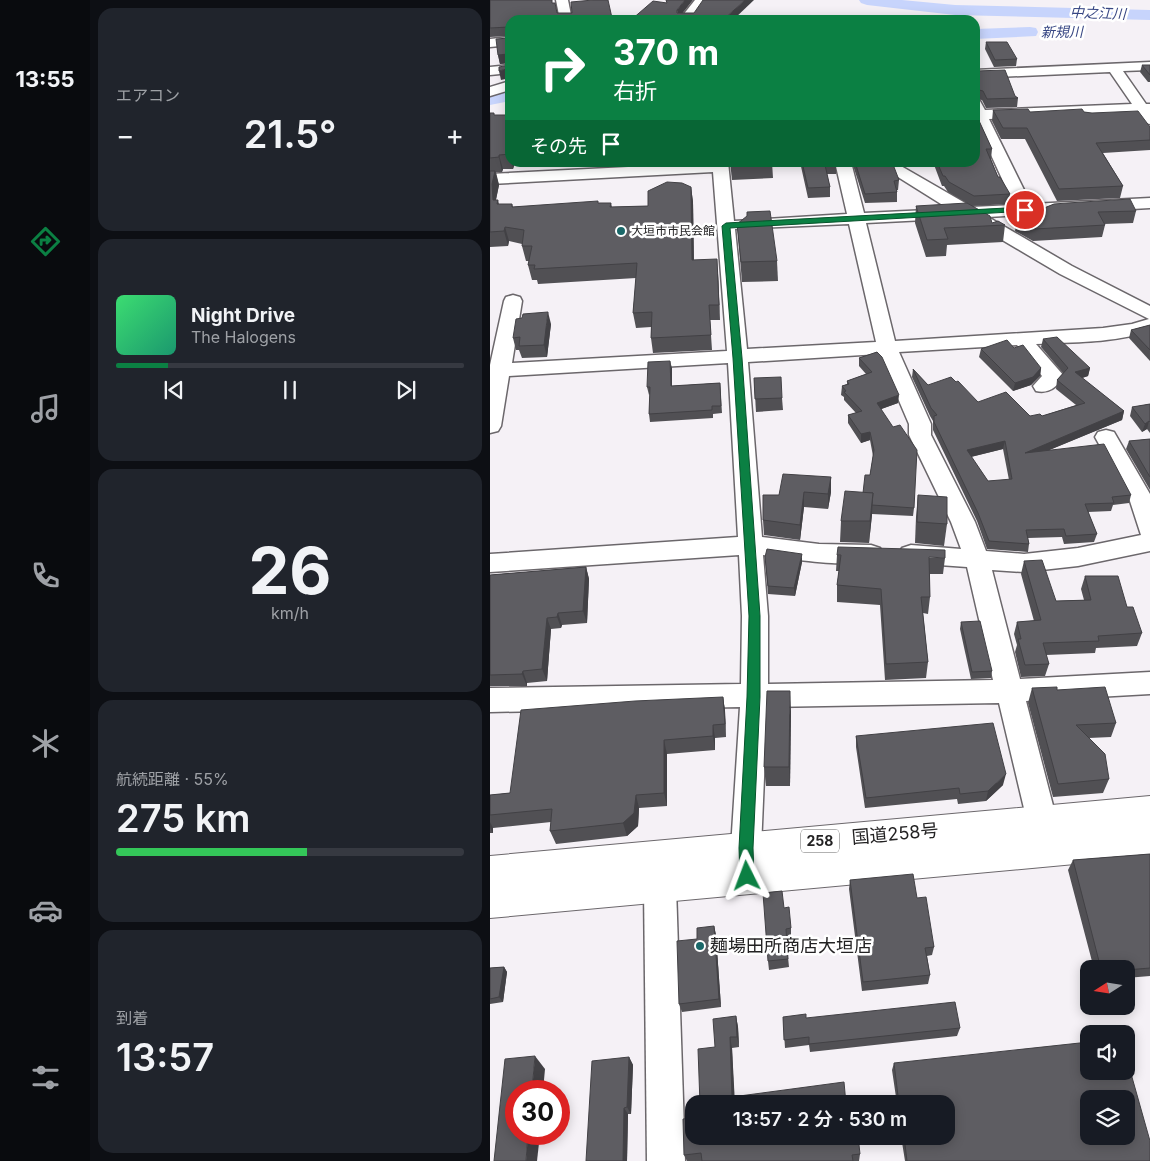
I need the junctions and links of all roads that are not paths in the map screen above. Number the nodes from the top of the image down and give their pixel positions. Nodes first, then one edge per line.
1 (562, 0) edge
2 (701, 0) edge
3 (565, 15) edge
4 (691, 15) edge
5 (505, 42) edge
6 (490, 43) edge
7 (1150, 66) edge
8 (1114, 68) junction
9 (505, 70) edge
10 (490, 71) edge
11 (980, 74) edge
12 (505, 87) edge
13 (490, 92) edge
14 (980, 111) edge
15 (1147, 112) edge
16 (980, 117) edge
17 (649, 167) edge
18 (721, 167) edge
19 (844, 167) edge
20 (891, 167) edge
21 (541, 170) edge
22 (490, 179) edge
23 (1150, 204) edge
24 (1025, 210) junction
25 (970, 213) junction
26 (858, 219) junction
27 (726, 226) junction
28 (513, 301) dead end
29 (1150, 314) edge
30 (1150, 325) edge
31 (1024, 339) junction
32 (887, 348) junction
33 (738, 358) junction
34 (495, 370) edge
35 (1043, 386) dead end
36 (490, 426) edge
37 (1106, 436) dead end
38 (1150, 530) edge
39 (1150, 542) edge
40 (751, 544) junction
41 (977, 560) junction
42 (490, 563) edge
43 (1150, 683) edge
44 (1009, 691) junction
45 (754, 697) junction
46 (490, 700) edge
47 (1150, 811) edge
48 (1042, 821) junction
49 (1150, 841) edge
50 (746, 862) junction
51 (490, 872) edge
52 (660, 887) junction
53 (490, 901) edge
54 (666, 1161) edge

1 - 3 street
2 - 4 street
5 - 6 street
7 - 8 street
8 - 11 street
8 - 15 street
9 - 10 street
12 - 13 street
14 - 15 street
16 - 24 street
17 - 21 street
18 - 27 street
19 - 26 street
20 - 25 street
21 - 22 street
23 - 24 street
24 - 25 street
25 - 26 street
25 - 29 street
26 - 27 street
26 - 32 street
27 - 33 street
28 - 34 street
30 - 31 street
31 - 32 street
31 - 35 street
32 - 33 street
32 - 41 street
33 - 34 street
33 - 40 street
34 - 36 street
37 - 38 street
39 - 41 street
40 - 41 street
40 - 42 street
40 - 45 street
41 - 44 street
43 - 44 street
44 - 45 street
44 - 48 street
45 - 46 street
45 - 50 street
47 - 48 highway, 国道258号 / 258
48 - 50 highway, 国道258号 / 258
49 - 50 highway, 国道258号 / 258
50 - 51 highway, 国道258号 / 258
50 - 52 highway, 国道258号 / 258
52 - 53 highway, 国道258号 / 258
52 - 54 street

